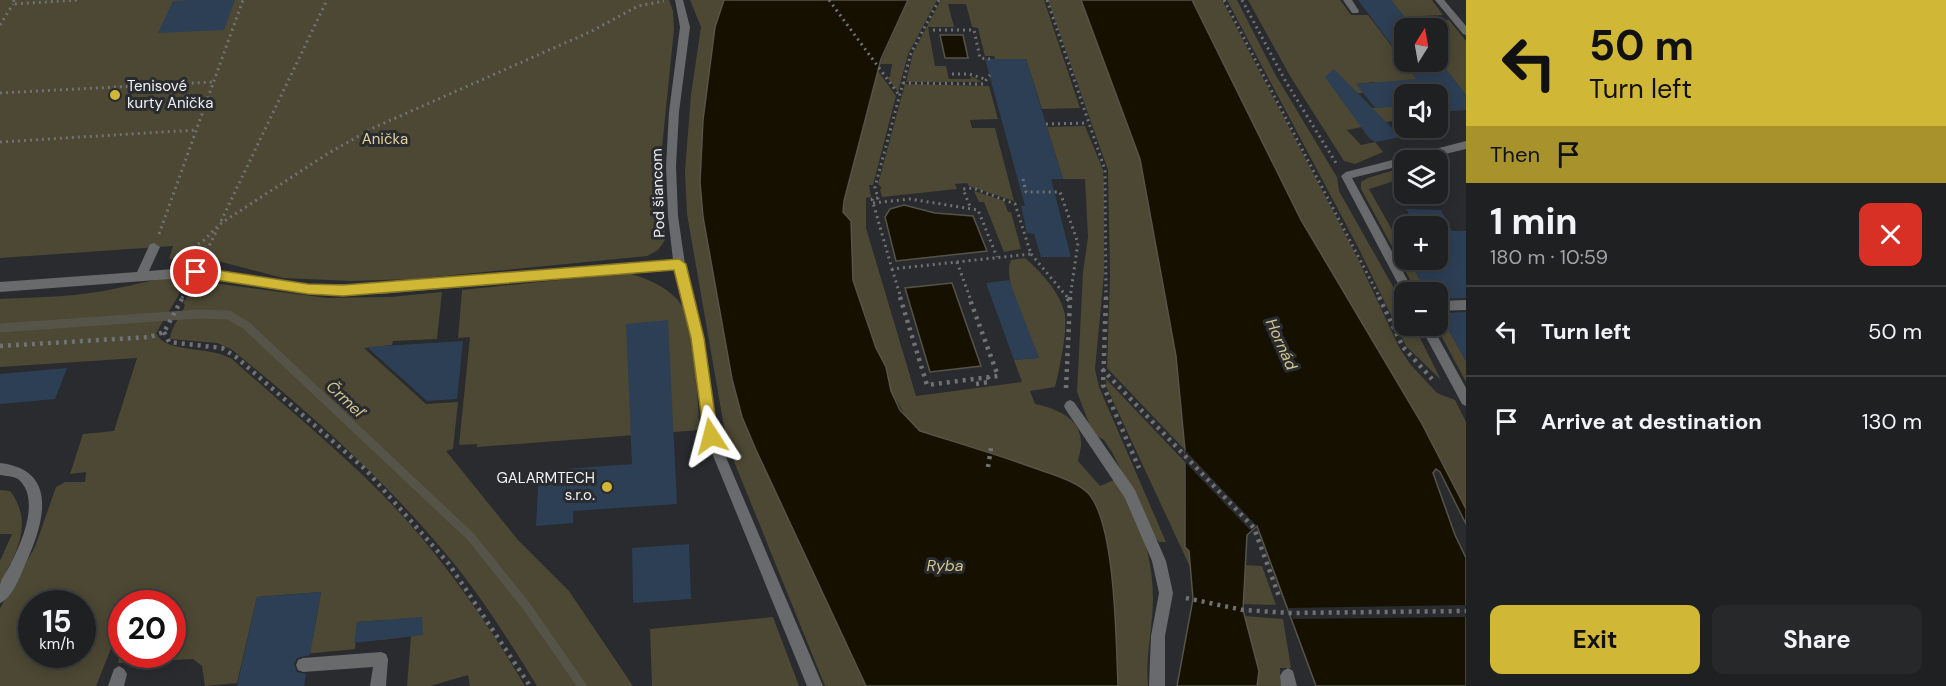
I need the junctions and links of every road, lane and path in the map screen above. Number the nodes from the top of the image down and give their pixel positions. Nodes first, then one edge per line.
1 (77, 0) edge
2 (243, 0) edge
3 (327, 0) edge
4 (670, 0) edge
5 (679, 0) edge
6 (829, 0) edge
7 (939, 0) edge
8 (1047, 0) edge
9 (1224, 0) edge
10 (1242, 0) edge
11 (1347, 0) edge
12 (1439, 0) edge
13 (13, 2) edge
14 (1355, 11) dead end
15 (0, 25) edge
16 (933, 30) dead end
17 (1466, 32) edge
18 (990, 59) dead end
19 (952, 74) dead end
20 (990, 75) dead end
21 (985, 80) junction
22 (213, 82) junction
23 (903, 83) junction
24 (0, 93) edge
25 (899, 95) junction
26 (1088, 123) junction
27 (1046, 124) dead end
28 (196, 130) junction
29 (0, 142) edge
30 (1466, 145) edge
31 (1447, 150) edge
32 (1394, 164) edge
33 (1346, 176) junction
34 (1023, 179) dead end
35 (873, 203) junction
36 (971, 209) junction
37 (220, 224) junction
38 (154, 247) joint
39 (1030, 254) junction
40 (997, 257) junction
41 (957, 262) junction
42 (679, 264) junction
43 (892, 269) junction
44 (196, 272) junction
45 (143, 275) junction
46 (1403, 282) edge
47 (0, 287) edge
48 (1070, 301) junction
49 (179, 303) dead end
50 (1466, 305) edge
51 (1448, 306) edge
52 (164, 332) junction
53 (1431, 336) edge
54 (0, 346) edge
55 (1403, 347) dead end
56 (1102, 369) junction
57 (987, 377) junction
58 (976, 384) dead end
59 (1466, 400) edge
60 (1070, 406) joint
61 (991, 448) dead end
62 (988, 467) dead end
63 (0, 469) edge
64 (1140, 471) dead end
65 (0, 596) edge
66 (1193, 599) dead end
67 (1280, 599) dead end
68 (1466, 611) edge
69 (303, 665) dead end
70 (378, 686) edge
71 (530, 686) edge
72 (815, 686) edge
73 (1157, 686) edge

1 - 13 path
2 - 22 path
3 - 37 path
4 - 37 path
5 - 42 lane, Pod šiancom
6 - 25 path
7 - 23 path
8 - 26 path
9 - 55 path
10 - 33 path
11 - 14 lane
12 - 17 lane
13 - 15 path
16 - 18 path
19 - 21 path
20 - 21 path
21 - 23 path
22 - 24 path
22 - 28 path
23 - 25 path
25 - 35 path
26 - 27 path
26 - 56 path
28 - 29 path
28 - 38 path
30 - 31 lane
32 - 33 lane
33 - 46 lane
34 - 48 path
35 - 36 path
35 - 43 path
36 - 39 path
36 - 40 path
37 - 44 path
37 - 45 path
38 - 45 lane
39 - 40 path
39 - 48 path
40 - 41 path
41 - 43 path
41 - 57 path
42 - 44 lane
42 - 72 lane, Pod šiancom
43 - 57 path
44 - 45 lane
45 - 47 lane
48 - 60 path
49 - 52 path
50 - 51 lane
52 - 54 path
52 - 71 path
53 - 59 lane
56 - 64 path
56 - 67 path
57 - 58 path
60 - 73 lane
61 - 62 path
63 - 65 lane
66 - 68 path
69 - 70 lane

